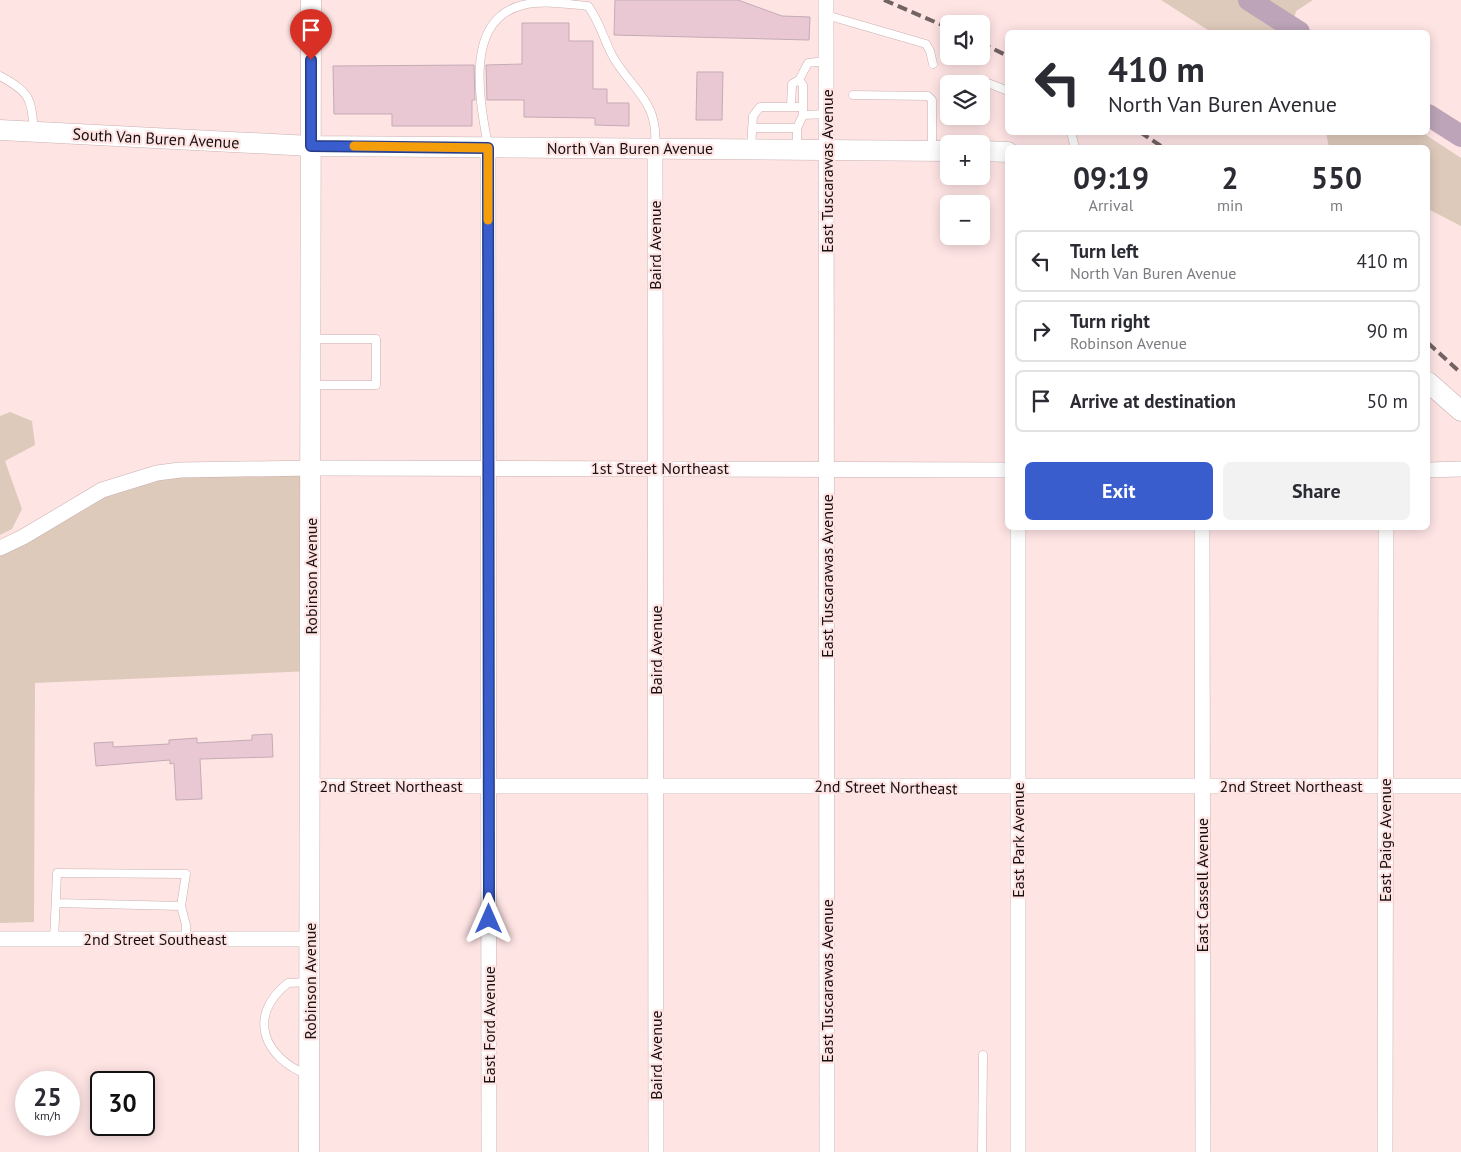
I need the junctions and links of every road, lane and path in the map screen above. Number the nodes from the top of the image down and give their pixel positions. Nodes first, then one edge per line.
1 (311, 0) edge
2 (591, 3) edge
3 (826, 7) edge
4 (826, 62) junction
5 (932, 64) dead end
6 (0, 76) edge
7 (799, 80) junction
8 (990, 84) edge
9 (1005, 90) edge
10 (853, 95) dead end
11 (792, 106) junction
12 (803, 111) junction
13 (827, 114) junction
14 (752, 128) junction
15 (797, 128) junction
16 (0, 130) edge
17 (34, 132) junction
18 (311, 146) junction
19 (655, 147) junction
20 (488, 148) junction
21 (751, 148) junction
22 (797, 149) junction
23 (827, 149) junction
24 (940, 151) edge
25 (990, 151) edge
26 (1005, 152) edge
27 (312, 338) junction
28 (1430, 384) edge
29 (312, 385) junction
30 (1461, 411) edge
31 (827, 467) junction
32 (312, 468) junction
33 (488, 468) junction
34 (656, 468) junction
35 (1461, 469) edge
36 (1005, 470) edge
37 (1430, 470) edge
38 (1018, 530) edge
39 (1202, 530) edge
40 (1386, 530) edge
41 (0, 548) edge
42 (310, 786) junction
43 (489, 786) junction
44 (656, 786) junction
45 (827, 786) junction
46 (1385, 786) junction
47 (1461, 786) edge
48 (1202, 787) junction
49 (1018, 788) junction
50 (56, 903) junction
51 (181, 906) junction
52 (310, 938) junction
53 (0, 939) edge
54 (186, 939) junction
55 (54, 940) junction
56 (310, 982) junction
57 (983, 1055) dead end
58 (309, 1075) junction
59 (309, 1152) edge
60 (489, 1152) edge
61 (656, 1152) edge
62 (827, 1152) edge
63 (982, 1152) edge
64 (1018, 1152) edge
65 (1203, 1152) edge
66 (1385, 1152) edge

1 - 18 main road, Robinson Avenue
2 - 19 lane
2 - 20 lane
3 - 4 street, East Tuscarawas Avenue
3 - 5 lane
4 - 7 lane
4 - 13 street, East Tuscarawas Avenue
6 - 17 lane
7 - 11 lane
7 - 12 lane
8 - 9 lane
10 - 24 lane
11 - 12 lane
11 - 14 lane
12 - 13 lane
12 - 15 lane
13 - 23 street, East Tuscarawas Avenue
14 - 15 lane
14 - 21 lane
15 - 22 lane
16 - 17 main road, South Van Buren Avenue
17 - 18 main road, South Van Buren Avenue
18 - 20 main road, North Van Buren Avenue
18 - 27 main road, Robinson Avenue
19 - 20 main road, North Van Buren Avenue
19 - 21 main road, North Van Buren Avenue
19 - 34 street, Baird Avenue
20 - 33 street, East Ford Avenue
21 - 22 main road, North Van Buren Avenue
22 - 23 main road, North Van Buren Avenue
23 - 24 main road, North Van Buren Avenue
23 - 31 street, East Tuscarawas Avenue
25 - 26 main road
27 - 29 main road, Robinson Avenue
27 - 29 lane
28 - 30 main road
29 - 32 main road, Robinson Avenue
31 - 34 street, 1st Street Northeast
31 - 36 street, 1st Street Northeast
31 - 45 street, East Tuscarawas Avenue
32 - 33 street, 1st Street Northeast
32 - 41 street, 1st Street Northeast
32 - 42 main road, Robinson Avenue
33 - 34 street, 1st Street Northeast
33 - 43 street, East Ford Avenue
34 - 44 street, Baird Avenue
35 - 37 street
38 - 49 street, East Park Avenue
39 - 48 street, East Cassell Avenue
40 - 46 street, East Paige Avenue
42 - 43 street, 2nd Street Northeast
42 - 52 main road, Robinson Avenue
43 - 44 street, 2nd Street Northeast
43 - 60 street, East Ford Avenue
44 - 45 street, 2nd Street Northeast
44 - 61 street, Baird Avenue
45 - 49 street, 2nd Street Northeast
45 - 62 street, East Tuscarawas Avenue
46 - 47 street, 2nd Street Northeast
46 - 48 street, 2nd Street Northeast
46 - 66 street, East Paige Avenue
48 - 49 street, 2nd Street Northeast
48 - 65 street, East Cassell Avenue
49 - 64 street, East Park Avenue
50 - 51 lane
50 - 51 lane
50 - 55 lane
51 - 54 lane
52 - 54 street, 2nd Street Southeast
52 - 56 main road, Robinson Avenue
53 - 55 street, 2nd Street Southeast
54 - 55 street, 2nd Street Southeast
56 - 58 main road, Robinson Avenue
56 - 58 lane
57 - 63 lane
58 - 59 main road, Robinson Avenue

